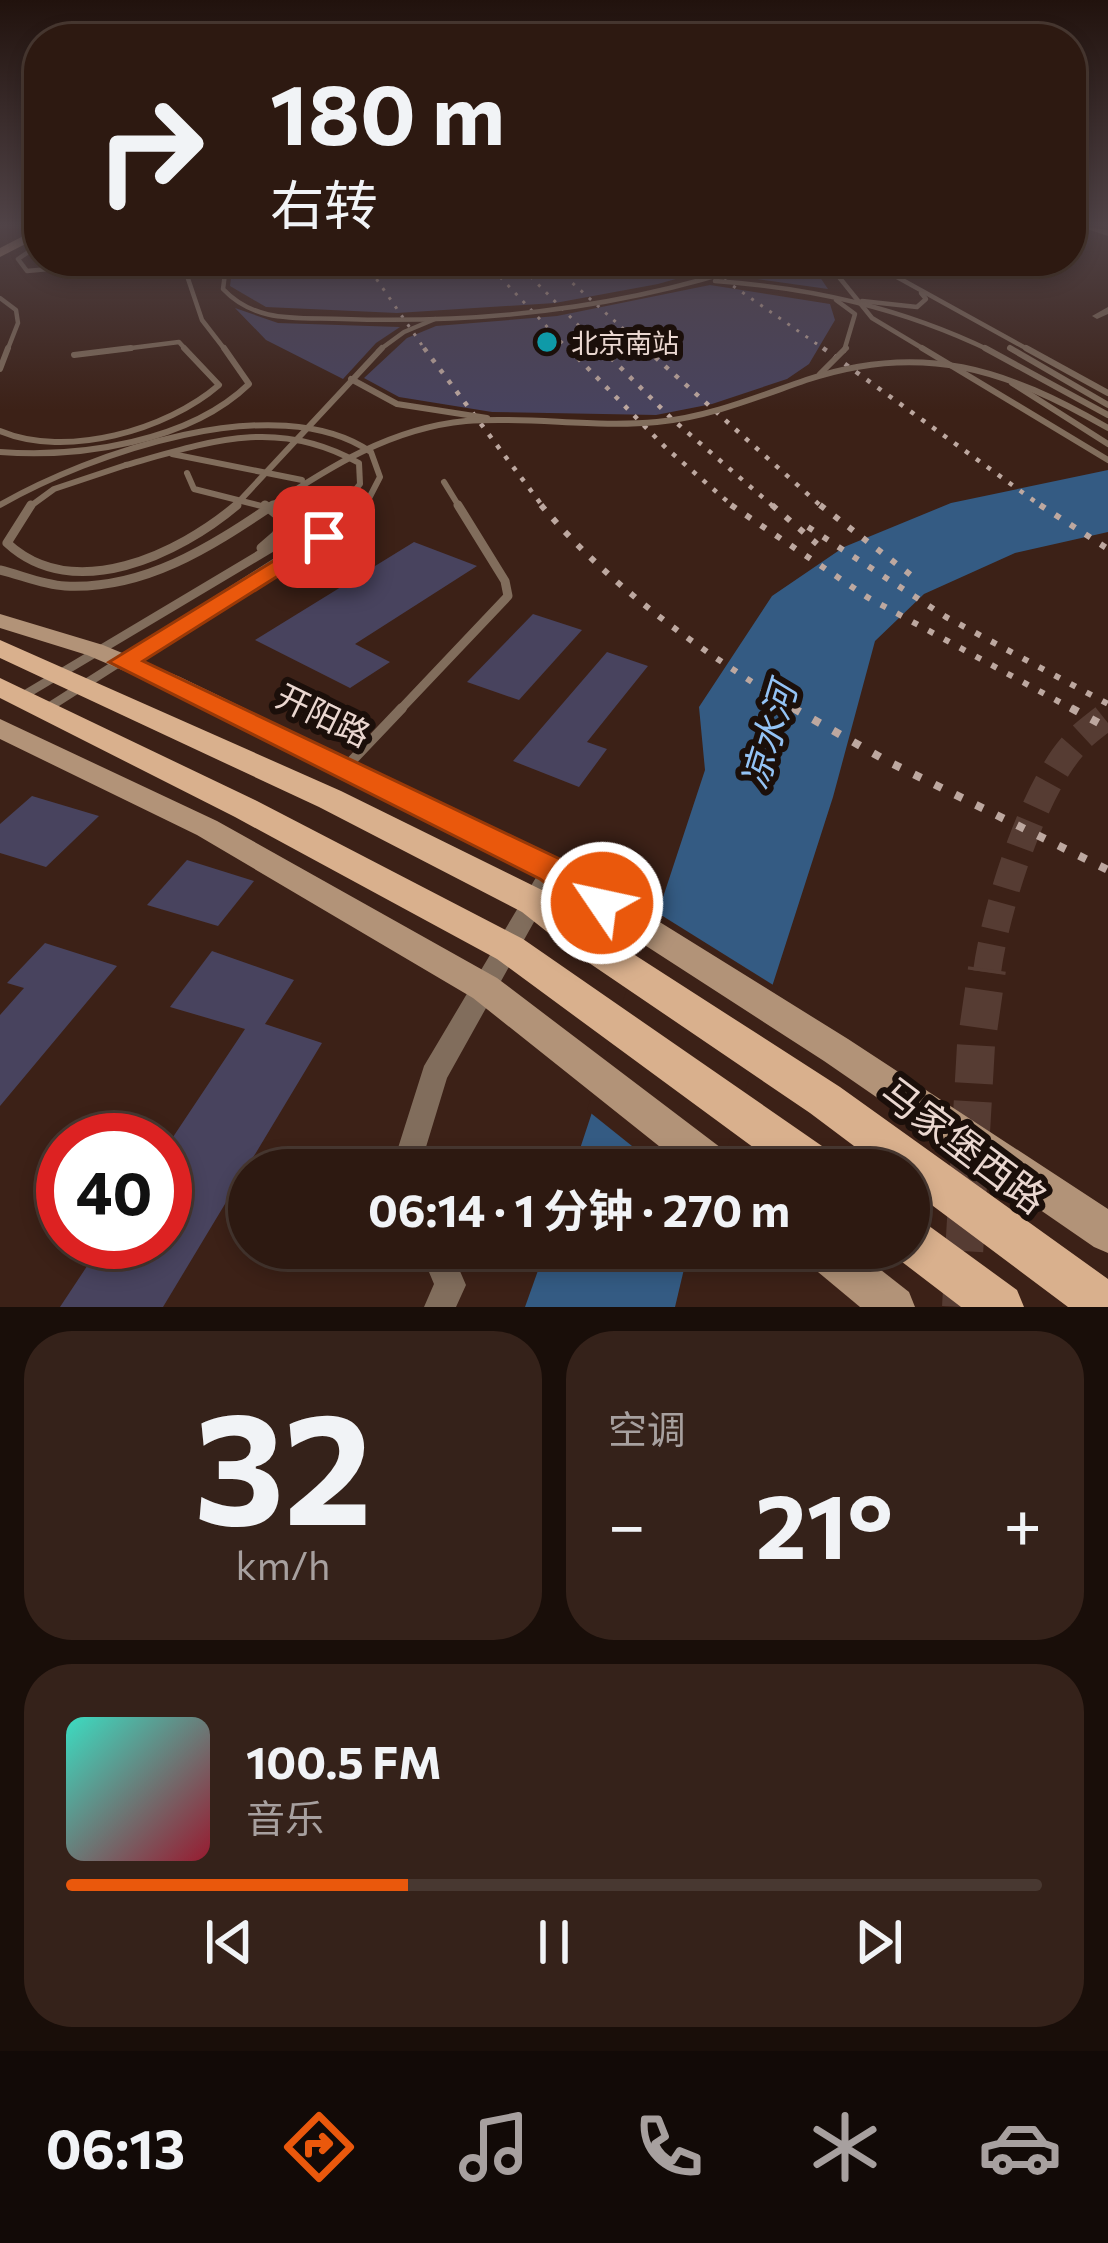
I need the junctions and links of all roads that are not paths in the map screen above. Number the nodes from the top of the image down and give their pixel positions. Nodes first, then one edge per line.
1 (191, 288) edge
2 (223, 288) edge
3 (682, 288) edge
4 (774, 288) edge
5 (850, 288) edge
6 (914, 288) edge
7 (917, 290) junction
8 (820, 293) junction
9 (0, 298) edge
10 (862, 301) junction
11 (435, 319) junction
12 (1010, 348) dead end
13 (74, 356) dead end
14 (0, 368) edge
15 (997, 374) dead end
16 (351, 379) junction
17 (811, 381) junction
18 (1108, 393) edge
19 (1108, 405) edge
20 (1108, 415) edge
21 (542, 424) junction
22 (1108, 428) edge
23 (0, 431) edge
24 (1108, 444) edge
25 (0, 452) edge
26 (166, 454) junction
27 (1105, 458) edge
28 (188, 473) dead end
29 (302, 480) dead end
30 (444, 482) dead end
31 (0, 506) edge
32 (247, 560) junction
33 (0, 570) edge
34 (0, 621) edge
35 (0, 648) edge
36 (95, 650) junction
37 (122, 662) junction
38 (71, 679) junction
39 (22, 698) edge
40 (0, 728) edge
41 (345, 768) junction
42 (552, 870) junction
43 (534, 902) junction
44 (602, 903) joint
45 (510, 949) junction
46 (485, 988) junction
47 (411, 1149) edge
48 (691, 1149) edge
49 (791, 1149) edge
50 (987, 1222) junction
51 (1108, 1233) edge
52 (930, 1255) edge
53 (930, 1262) edge
54 (443, 1269) edge
55 (846, 1269) edge
56 (1108, 1284) edge
57 (440, 1307) edge
58 (894, 1307) edge
59 (974, 1307) edge
60 (1000, 1307) edge
61 (1107, 1307) edge

1 - 25 lane
2 - 11 lane, bridge
3 - 11 lane, bridge
4 - 8 lane, bridge
5 - 10 lane
6 - 7 lane
7 - 10 lane
7 - 18 lane
8 - 17 lane, bridge
8 - 20 lane, bridge
9 - 14 lane
10 - 27 lane
11 - 16 lane, bridge
12 - 19 lane
13 - 23 lane
15 - 24 lane
16 - 21 lane, bridge
16 - 26 lane, bridge
17 - 21 lane, bridge
17 - 22 lane, bridge
21 - 33 lane, bridge
26 - 29 lane
26 - 32 lane
28 - 32 lane
30 - 41 lane
31 - 37 lane
32 - 36 lane
34 - 36 street, 开阳路
35 - 38 main road
36 - 37 street, 开阳路
36 - 38 lane
37 - 38 lane
37 - 41 street, 开阳路
38 - 39 lane
38 - 39 lane
38 - 43 main road
39 - 45 main road
40 - 46 street
41 - 42 street, 开阳路
42 - 43 street
42 - 44 street, 开阳路
43 - 45 street
43 - 50 main road, 马家堡西路
44 - 51 street, 马家堡西路
45 - 46 street
45 - 49 main road
46 - 47 street
46 - 48 street
50 - 56 main road
50 - 61 main road, 马家堡西路
52 - 60 main road
53 - 59 main road
54 - 57 street
55 - 58 street

